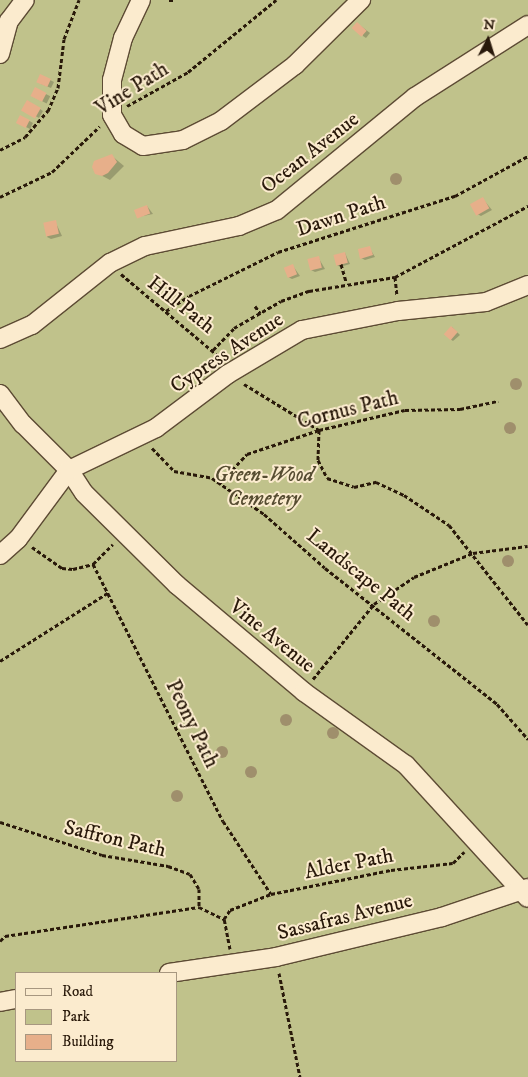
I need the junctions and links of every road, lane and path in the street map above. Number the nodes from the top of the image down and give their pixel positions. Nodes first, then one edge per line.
1 (79, 0) edge
2 (141, 0) edge
3 (276, 0) edge
4 (361, 0) edge
5 (14, 4) edge
6 (528, 25) edge
7 (0, 54) edge
8 (112, 115) junction
9 (0, 150) edge
10 (528, 156) edge
11 (0, 197) edge
12 (528, 206) edge
13 (110, 263) junction
14 (341, 264) dead end
15 (395, 277) junction
16 (346, 282) junction
17 (528, 285) edge
18 (255, 306) dead end
19 (398, 310) junction
20 (166, 312) junction
21 (260, 313) junction
22 (0, 339) edge
23 (213, 350) junction
24 (228, 374) junction
25 (0, 394) edge
26 (498, 400) dead end
27 (319, 430) junction
28 (141, 435) junction
29 (68, 470) junction
30 (219, 484) junction
31 (122, 531) junction
32 (20, 538) junction
33 (528, 546) edge
34 (473, 553) junction
35 (0, 556) edge
36 (93, 564) junction
37 (109, 592) junction
38 (374, 604) junction
39 (528, 625) edge
40 (0, 661) edge
41 (304, 692) junction
42 (528, 739) edge
43 (0, 822) edge
44 (477, 839) junction
45 (526, 892) edge
46 (271, 894) junction
47 (199, 907) junction
48 (224, 919) junction
49 (0, 941) edge
50 (276, 958) junction
51 (233, 964) junction
52 (176, 972) edge
53 (15, 999) edge
54 (0, 1002) edge
55 (300, 1077) edge

1 - 9 path
2 - 8 lane
3 - 8 path, Vine Path
4 - 8 lane
5 - 7 lane
6 - 13 lane, Ocean Avenue
8 - 11 path, Vine Path
10 - 20 path, Dawn Path
12 - 15 path
13 - 20 path, Hill Path
13 - 22 lane, Ocean Avenue
14 - 16 path
15 - 16 path
15 - 19 path
16 - 21 path
17 - 19 lane, Cypress Avenue
18 - 21 path
19 - 24 lane, Cypress Avenue
20 - 23 path, Hill Path
21 - 23 path
23 - 24 path, Hill Path
24 - 27 path
24 - 28 lane, Cypress Avenue
25 - 29 lane, Vine Avenue
26 - 27 path, Cornus Path
27 - 30 path, Cornus Path
27 - 34 path
28 - 29 lane, Cypress Avenue
28 - 30 path, Landscape Path
29 - 31 lane, Vine Avenue
29 - 32 lane, Cypress Avenue
30 - 38 path, Landscape Path
31 - 36 path
31 - 41 lane, Vine Avenue
32 - 35 lane, Cypress Avenue
32 - 36 path
33 - 34 path
34 - 38 path
34 - 39 path
36 - 37 path, Peony Path
37 - 40 path
37 - 46 path, Peony Path
38 - 41 path
38 - 42 path, Landscape Path
41 - 44 lane, Vine Avenue
43 - 47 path, Saffron Path
44 - 45 lane, Vine Avenue
44 - 46 path, Alder Path
45 - 50 lane, Sassafras Avenue
46 - 48 path, Alder Path
47 - 48 path
47 - 49 path
48 - 51 path
50 - 51 lane, Sassafras Avenue
50 - 55 path
51 - 52 lane, Sassafras Avenue
53 - 54 lane

